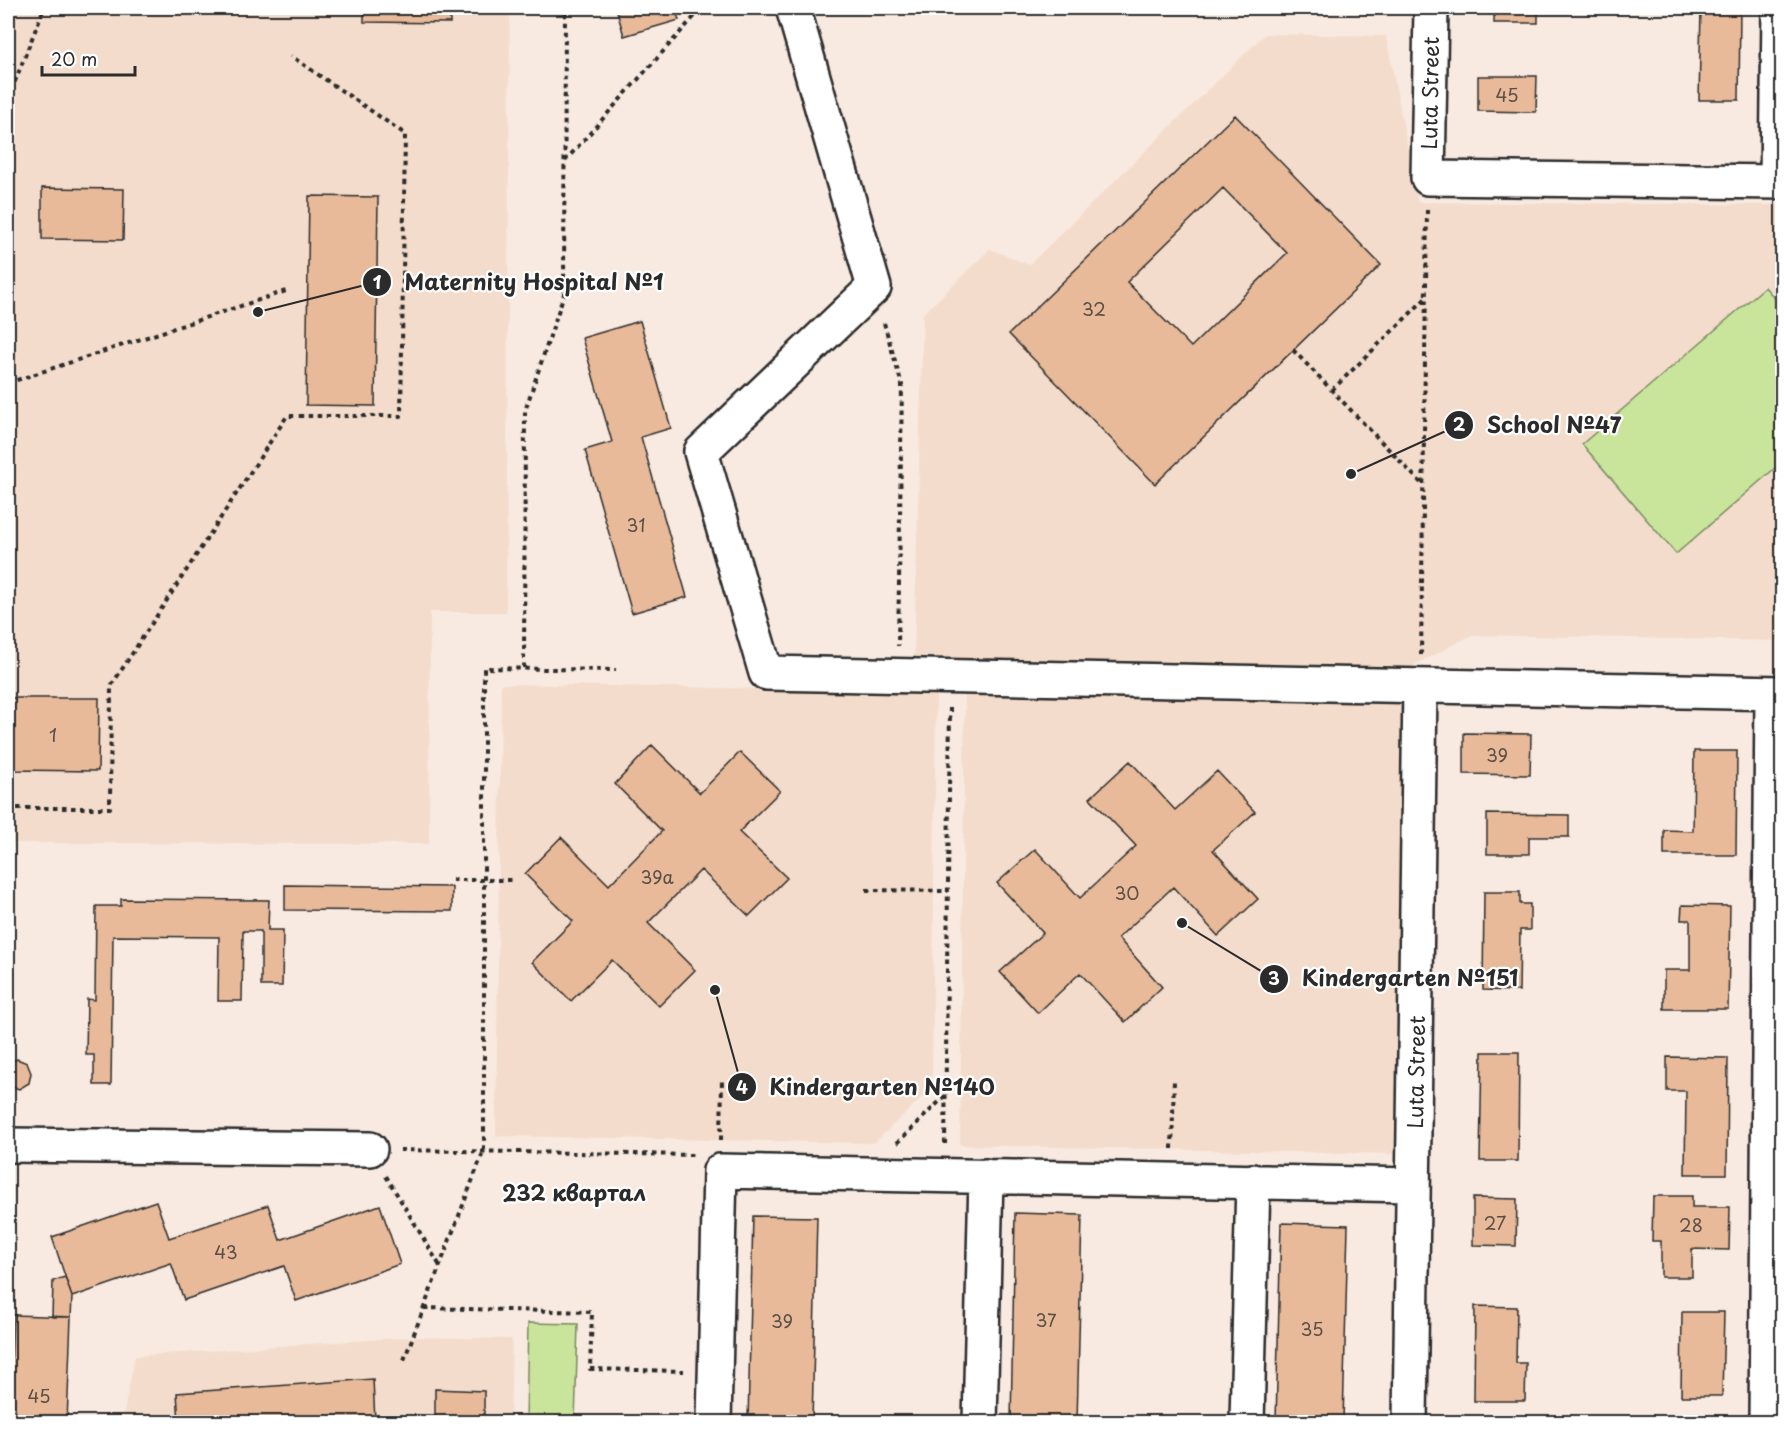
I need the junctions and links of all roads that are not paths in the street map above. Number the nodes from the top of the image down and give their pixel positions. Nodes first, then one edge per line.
1 (793, 8) edge
2 (1431, 8) edge
3 (1779, 8) edge
4 (1780, 182) edge
5 (1420, 686) junction
6 (1777, 693) edge
7 (8, 1145) edge
8 (370, 1149) road end
9 (986, 1176) junction
10 (1253, 1181) junction
11 (1413, 1185) junction
12 (714, 1422) edge
13 (980, 1422) edge
14 (1247, 1422) edge
15 (1410, 1422) edge
16 (1766, 1422) edge

1 - 5 street
2 - 4 street, Luta Street
3 - 4 street
5 - 6 street
5 - 11 street, Luta Street
6 - 16 street
7 - 8 street
9 - 10 street
9 - 12 street
9 - 13 street
10 - 11 street
10 - 14 street
11 - 15 street, Luta Street

